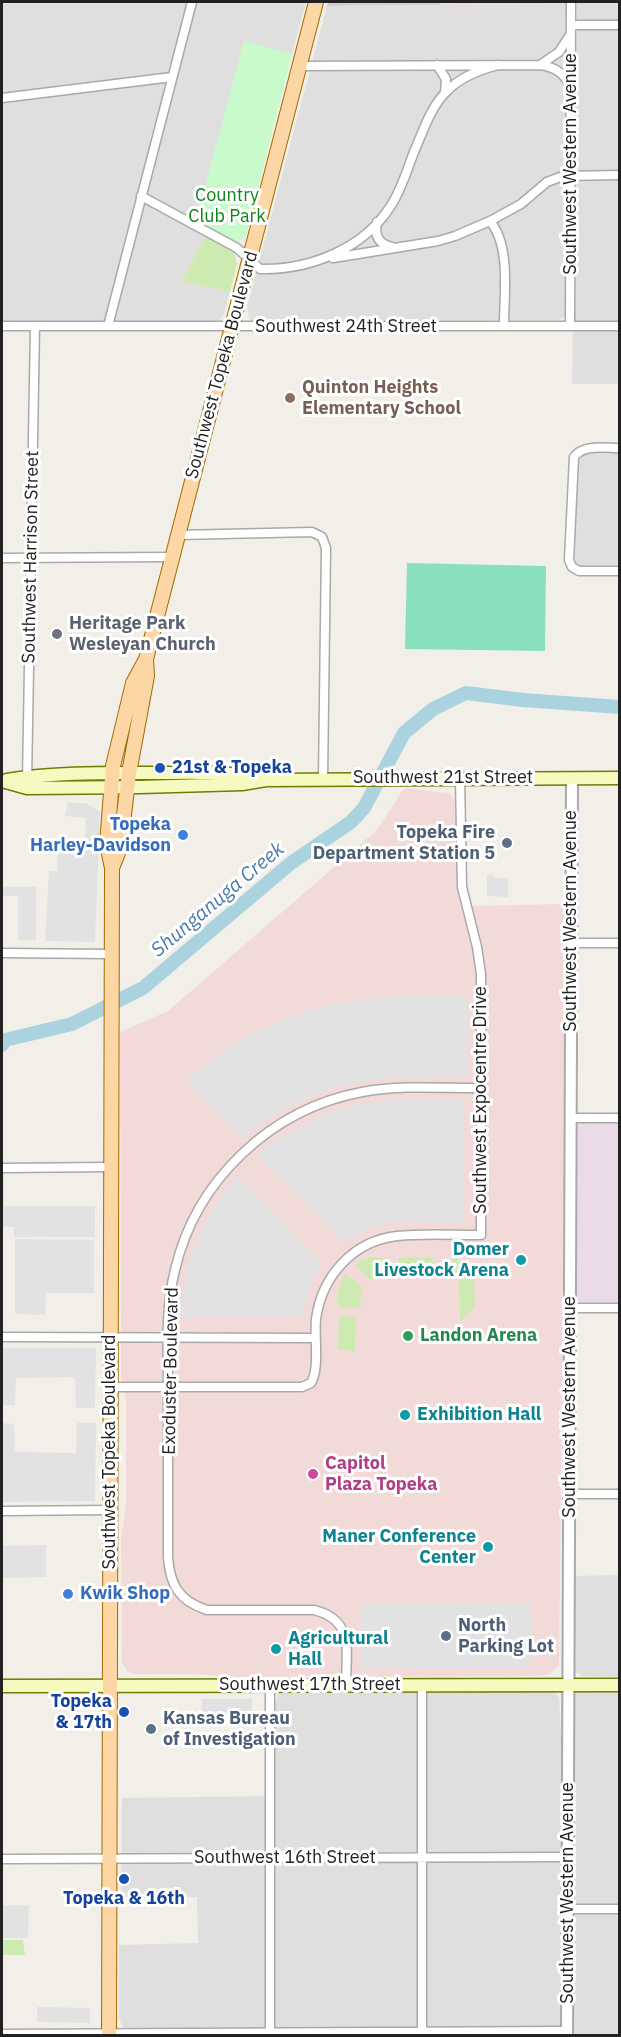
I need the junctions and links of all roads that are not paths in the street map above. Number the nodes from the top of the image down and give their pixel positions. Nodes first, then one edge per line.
1 (192, 2) edge
2 (316, 2) edge
3 (571, 2) edge
4 (620, 25) edge
5 (571, 29) junction
6 (438, 65) junction
7 (498, 65) junction
8 (540, 65) junction
9 (299, 66) junction
10 (172, 77) junction
11 (571, 88) junction
12 (445, 92) junction
13 (2, 98) edge
14 (571, 175) junction
15 (620, 175) edge
16 (141, 196) junction
17 (490, 221) junction
18 (378, 222) junction
19 (396, 248) junction
20 (249, 260) junction
21 (321, 260) junction
22 (2, 326) edge
23 (35, 326) junction
24 (108, 326) junction
25 (231, 326) junction
26 (504, 326) junction
27 (570, 326) junction
28 (620, 326) edge
29 (620, 448) edge
30 (178, 535) junction
31 (172, 557) junction
32 (2, 558) edge
33 (31, 558) junction
34 (620, 571) edge
35 (146, 658) junction
36 (460, 778) junction
37 (572, 778) junction
38 (620, 778) edge
39 (323, 779) junction
40 (112, 780) junction
41 (128, 780) junction
42 (2, 781) edge
43 (27, 782) junction
44 (112, 868) junction
45 (571, 943) junction
46 (620, 943) edge
47 (2, 953) edge
48 (110, 954) junction
49 (480, 1088) junction
50 (571, 1118) junction
51 (620, 1118) edge
52 (111, 1167) junction
53 (2, 1168) edge
54 (570, 1308) junction
55 (620, 1308) edge
56 (2, 1337) edge
57 (111, 1337) junction
58 (168, 1337) junction
59 (315, 1338) junction
60 (168, 1386) junction
61 (110, 1387) junction
62 (569, 1494) junction
63 (620, 1494) edge
64 (110, 1510) junction
65 (2, 1511) edge
66 (620, 1684) edge
67 (270, 1685) junction
68 (346, 1685) junction
69 (422, 1685) junction
70 (568, 1685) junction
71 (2, 1686) edge
72 (110, 1686) junction
73 (568, 1857) junction
74 (270, 1858) junction
75 (422, 1858) junction
76 (110, 1859) junction
77 (2, 1860) edge
78 (568, 1909) junction
79 (620, 1909) edge
80 (567, 2033) edge
81 (2, 2034) edge
82 (270, 2034) edge
83 (422, 2034) edge
84 (110, 2035) edge

1 - 10 street
2 - 9 main road, Southwest Topeka Boulevard
3 - 5 street, Southwest Western Avenue
4 - 5 street
5 - 8 street
5 - 11 street, Southwest Western Avenue
6 - 7 street
6 - 9 street
6 - 12 street
7 - 8 street
7 - 12 street
8 - 11 street
9 - 20 main road, Southwest Topeka Boulevard
10 - 13 street
10 - 16 street
11 - 14 street, Southwest Western Avenue
12 - 18 street
14 - 15 street
14 - 17 street
14 - 27 street, Southwest Western Avenue
16 - 20 street
16 - 24 street
17 - 19 street
17 - 26 street
18 - 19 street
18 - 21 street
19 - 21 street
20 - 21 street
20 - 25 main road, Southwest Topeka Boulevard
22 - 23 street, Southwest 24th Street
23 - 24 street, Southwest 24th Street
23 - 33 street, Southwest Harrison Street
24 - 25 street, Southwest 24th Street
25 - 26 street, Southwest 24th Street
25 - 30 main road, Southwest Topeka Boulevard
26 - 27 street, Southwest 24th Street
27 - 28 street, Southwest 24th Street
29 - 34 street
30 - 31 main road, Southwest Topeka Boulevard
30 - 39 street
31 - 33 street
31 - 35 main road, Southwest Topeka Boulevard
32 - 33 street
33 - 43 street, Southwest Harrison Street
35 - 40 main road, Southwest Topeka Boulevard
35 - 41 main road, Southwest Topeka Boulevard
36 - 37 main road, Southwest 21st Street
36 - 39 main road, Southwest 21st Street
36 - 49 street, Southwest Expocentre Drive
37 - 38 main road, Southwest 21st Street
37 - 45 street, Southwest Western Avenue
39 - 41 main road, Southwest 21st Street
40 - 41 main road, Southwest 21st Street
40 - 43 main road, Southwest 21st Street
40 - 44 main road, Southwest Topeka Boulevard
41 - 44 main road, Southwest Topeka Boulevard
42 - 43 main road, Southwest 21st Street
44 - 48 main road, Southwest Topeka Boulevard
45 - 46 street
45 - 50 street, Southwest Western Avenue
47 - 48 street
48 - 52 main road, Southwest Topeka Boulevard
49 - 58 street, Exoduster Boulevard
49 - 59 street, Southwest Expocentre Drive
50 - 51 street
50 - 54 street, Southwest Western Avenue
52 - 53 street
52 - 57 main road, Southwest Topeka Boulevard
54 - 55 street
54 - 62 street, Southwest Western Avenue
56 - 57 street
57 - 58 street
57 - 61 main road, Southwest Topeka Boulevard
58 - 59 street
58 - 60 street, Exoduster Boulevard
59 - 60 street, Southwest Expocentre Drive
60 - 61 street, Southwest Expocentre Drive
60 - 68 street, Exoduster Boulevard
61 - 64 main road, Southwest Topeka Boulevard
62 - 63 street
62 - 70 street, Southwest Western Avenue
64 - 65 street
64 - 72 main road, Southwest Topeka Boulevard
66 - 70 main road, Southwest 17th Street
67 - 68 main road, Southwest 17th Street
67 - 72 main road, Southwest 17th Street
67 - 74 street
68 - 69 main road, Southwest 17th Street
69 - 70 main road, Southwest 17th Street
69 - 75 street
70 - 73 street, Southwest Western Avenue
71 - 72 main road, Southwest 17th Street
72 - 76 main road, Southwest Topeka Boulevard
73 - 75 street, Southwest 16th Street
73 - 78 street, Southwest Western Avenue
74 - 75 street, Southwest 16th Street
74 - 76 street, Southwest 16th Street
74 - 82 street
75 - 83 street
76 - 77 street, Southwest 16th Street
76 - 84 main road, Southwest Topeka Boulevard
78 - 79 street
78 - 80 street, Southwest Western Avenue
80 - 83 street
81 - 84 street
82 - 83 street
82 - 84 street

